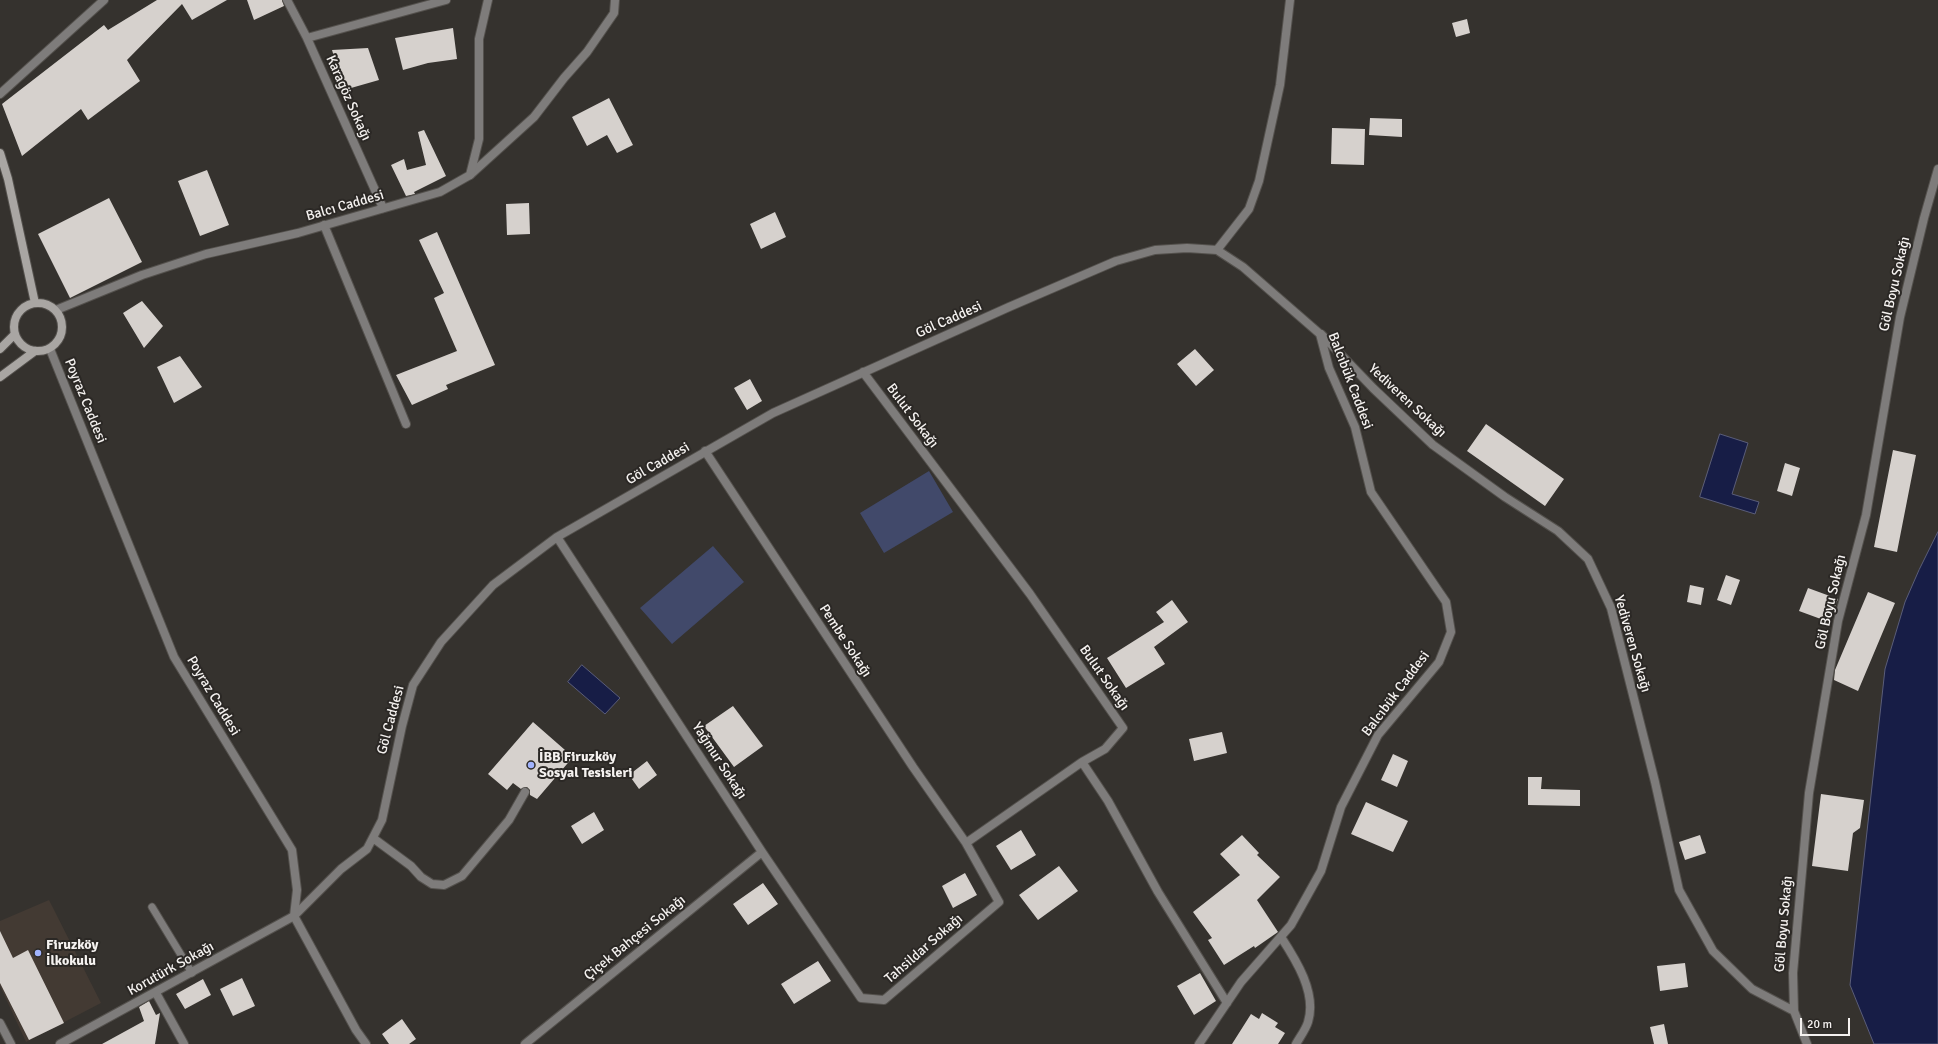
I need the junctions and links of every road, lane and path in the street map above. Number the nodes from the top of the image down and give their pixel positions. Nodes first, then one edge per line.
1 (104, 0) edge
2 (287, 0) edge
3 (446, 0) edge
4 (488, 0) edge
5 (615, 0) edge
6 (1290, 0) edge
7 (306, 38) junction
8 (0, 94) edge
9 (0, 153) edge
10 (1938, 169) edge
11 (470, 175) junction
12 (383, 208) junction
13 (324, 225) junction
14 (1217, 250) junction
15 (35, 303) junction
16 (56, 310) junction
17 (15, 334) junction
18 (1320, 334) junction
19 (50, 348) junction
20 (0, 350) edge
21 (36, 351) junction
22 (863, 372) junction
23 (0, 377) edge
24 (406, 424) dead end
25 (705, 451) junction
26 (556, 537) junction
27 (1082, 762) junction
28 (525, 792) dead end
29 (373, 838) junction
30 (966, 843) junction
31 (762, 852) junction
32 (999, 902) joint
33 (152, 907) dead end
34 (294, 916) junction
35 (1281, 937) junction
36 (192, 973) junction
37 (156, 993) junction
38 (861, 998) joint
39 (1227, 1003) junction
40 (1794, 1011) junction
41 (0, 1023) edge
42 (11, 1044) edge
43 (60, 1044) edge
44 (184, 1044) edge
45 (366, 1044) edge
46 (525, 1044) edge
47 (1199, 1044) edge
48 (1296, 1044) edge
49 (1807, 1044) edge

1 - 8 street
2 - 7 street, Karagöz Sokağı
3 - 7 street
4 - 11 street
5 - 11 street, Balcı Caddesi
6 - 14 street
7 - 12 street, Karagöz Sokağı
9 - 15 main road
10 - 40 street, Göl Boyu Sokağı
11 - 12 street, Balcı Caddesi
12 - 13 street, Balcı Caddesi
13 - 16 street, Balcı Caddesi
13 - 24 street
14 - 18 street, Balcıbük Caddesi
14 - 22 street, Göl Caddesi
15 - 16 main road
15 - 17 main road
16 - 19 main road
17 - 20 main road
17 - 21 main road
18 - 35 street, Balcıbük Caddesi
18 - 40 street, Yediveren Sokağı
19 - 21 main road
19 - 34 street, Poyraz Caddesi
21 - 23 main road
22 - 25 street, Göl Caddesi
22 - 27 street, Bulut Sokağı
25 - 26 street, Göl Caddesi
25 - 30 street, Pembe Sokağı
26 - 29 street, Göl Caddesi
26 - 31 street, Yağmur Sokağı
27 - 30 street
27 - 39 street
28 - 29 street
29 - 34 street, Göl Caddesi
30 - 32 street, Pembe Sokağı
31 - 38 street, Yağmur Sokağı
31 - 46 street, Çiçek Bahçesi Sokağı
32 - 38 street, Tahsildar Sokağı
33 - 36 lane
34 - 36 street, Korutürk Sokağı
34 - 45 street
35 - 39 street, Balcıbük Caddesi
35 - 48 street
36 - 37 street, Korutürk Sokağı
37 - 43 street, Korutürk Sokağı
37 - 44 street
39 - 47 street, Balcıbük Caddesi
40 - 49 street, Göl Boyu Sokağı
41 - 42 street

